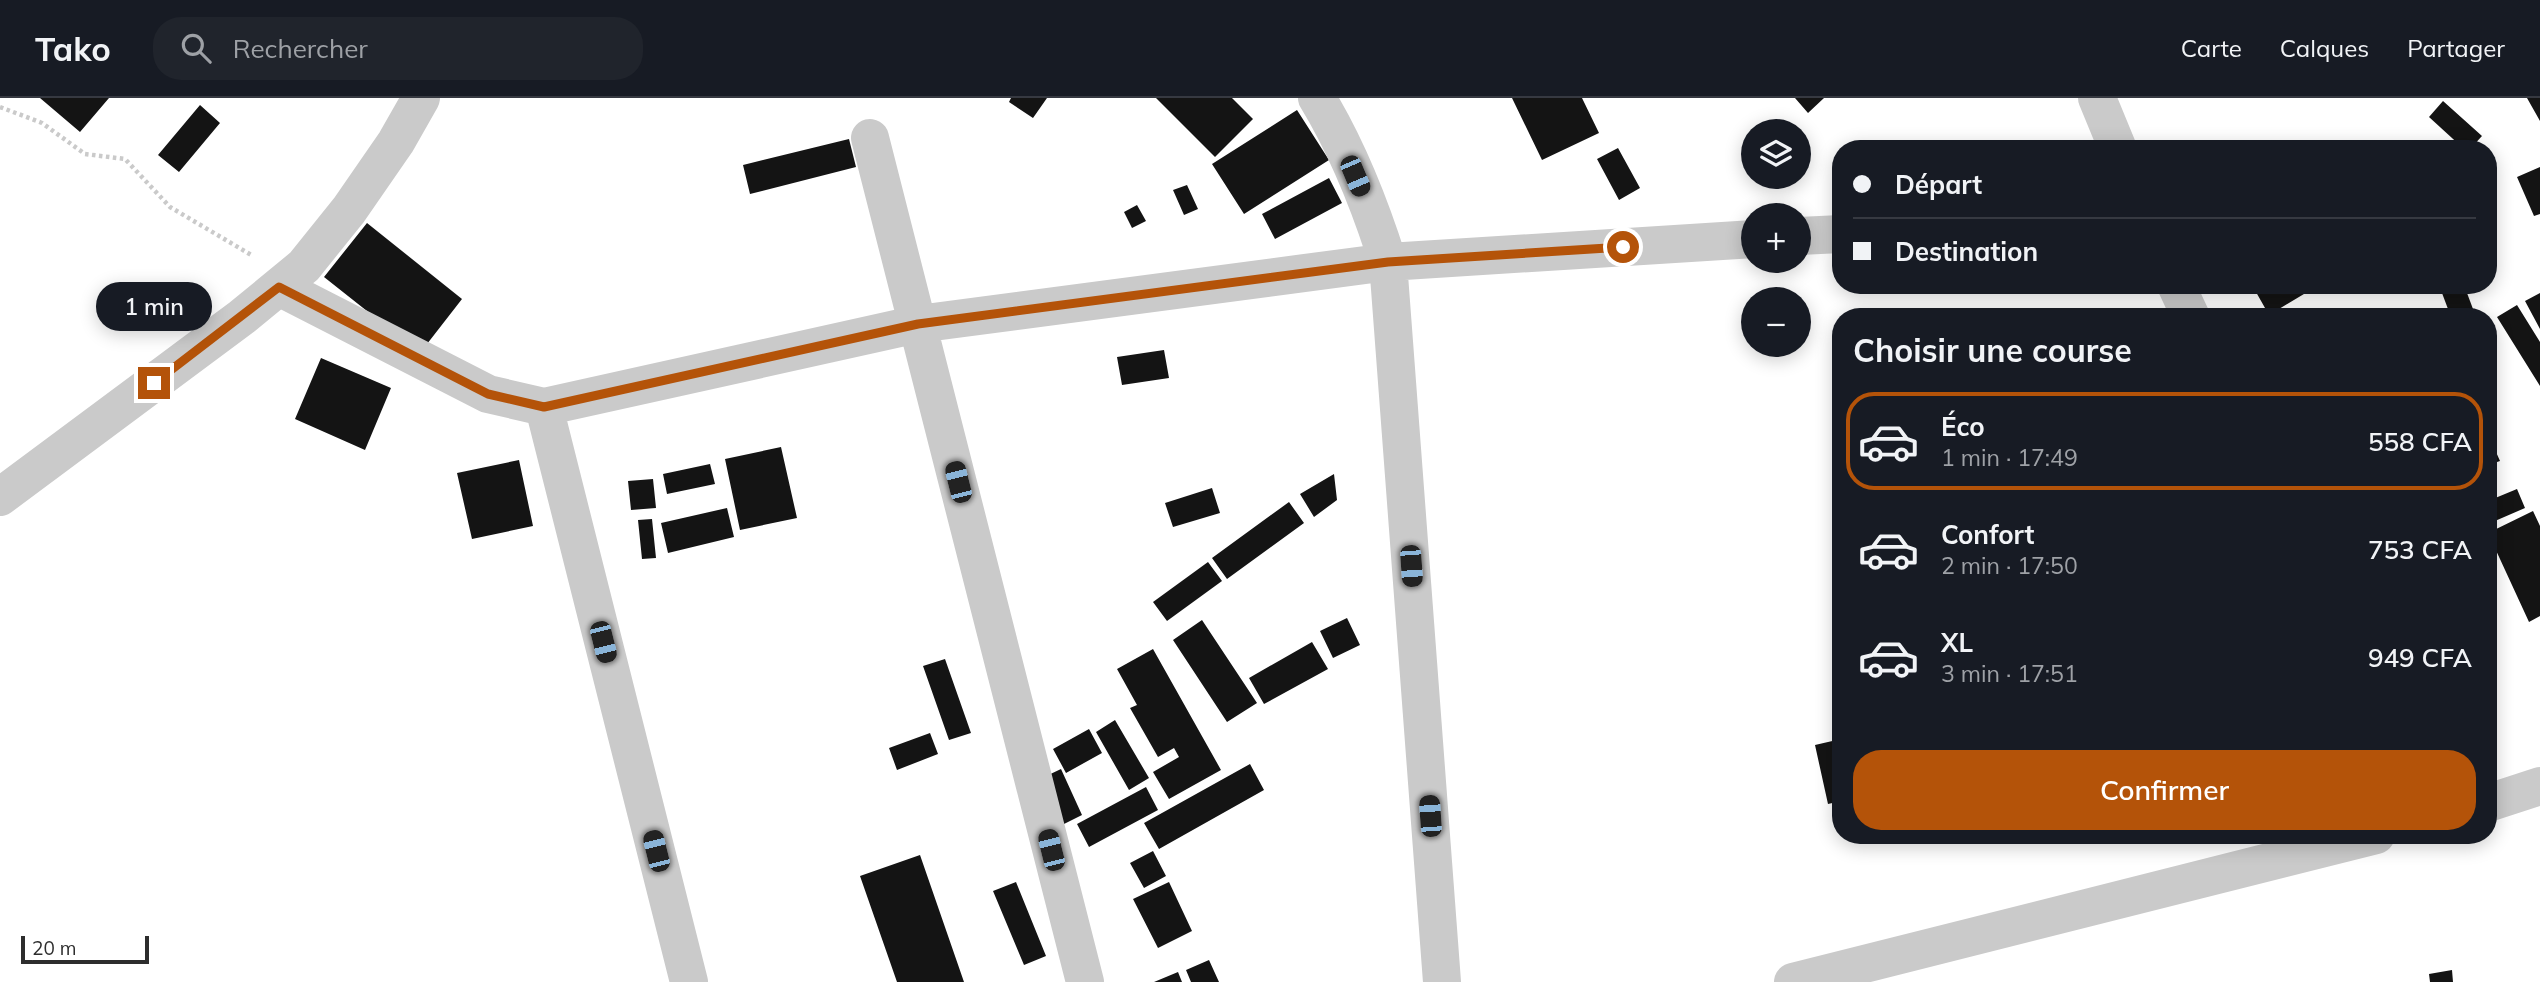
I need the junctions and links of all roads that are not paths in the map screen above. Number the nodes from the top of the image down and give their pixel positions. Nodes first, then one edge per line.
1 (421, 98) edge
2 (1317, 98) edge
3 (2097, 98) edge
4 (870, 138) dead end
5 (2114, 140) edge
6 (1832, 234) edge
7 (1811, 235) edge
8 (1741, 240) edge
9 (1388, 262) junction
10 (284, 282) junction
11 (918, 324) junction
12 (544, 407) junction
13 (0, 497) edge
14 (2540, 786) edge
15 (2497, 800) edge
16 (2340, 844) edge
17 (690, 982) edge
18 (1085, 982) edge
19 (1442, 982) edge
20 (1793, 982) edge

1 - 10 street
2 - 9 street
3 - 5 street
4 - 11 street
6 - 7 street
8 - 9 street
9 - 11 street
9 - 19 street
10 - 12 street
10 - 13 street
11 - 12 street
11 - 18 street
12 - 17 street
14 - 15 street
16 - 20 street

